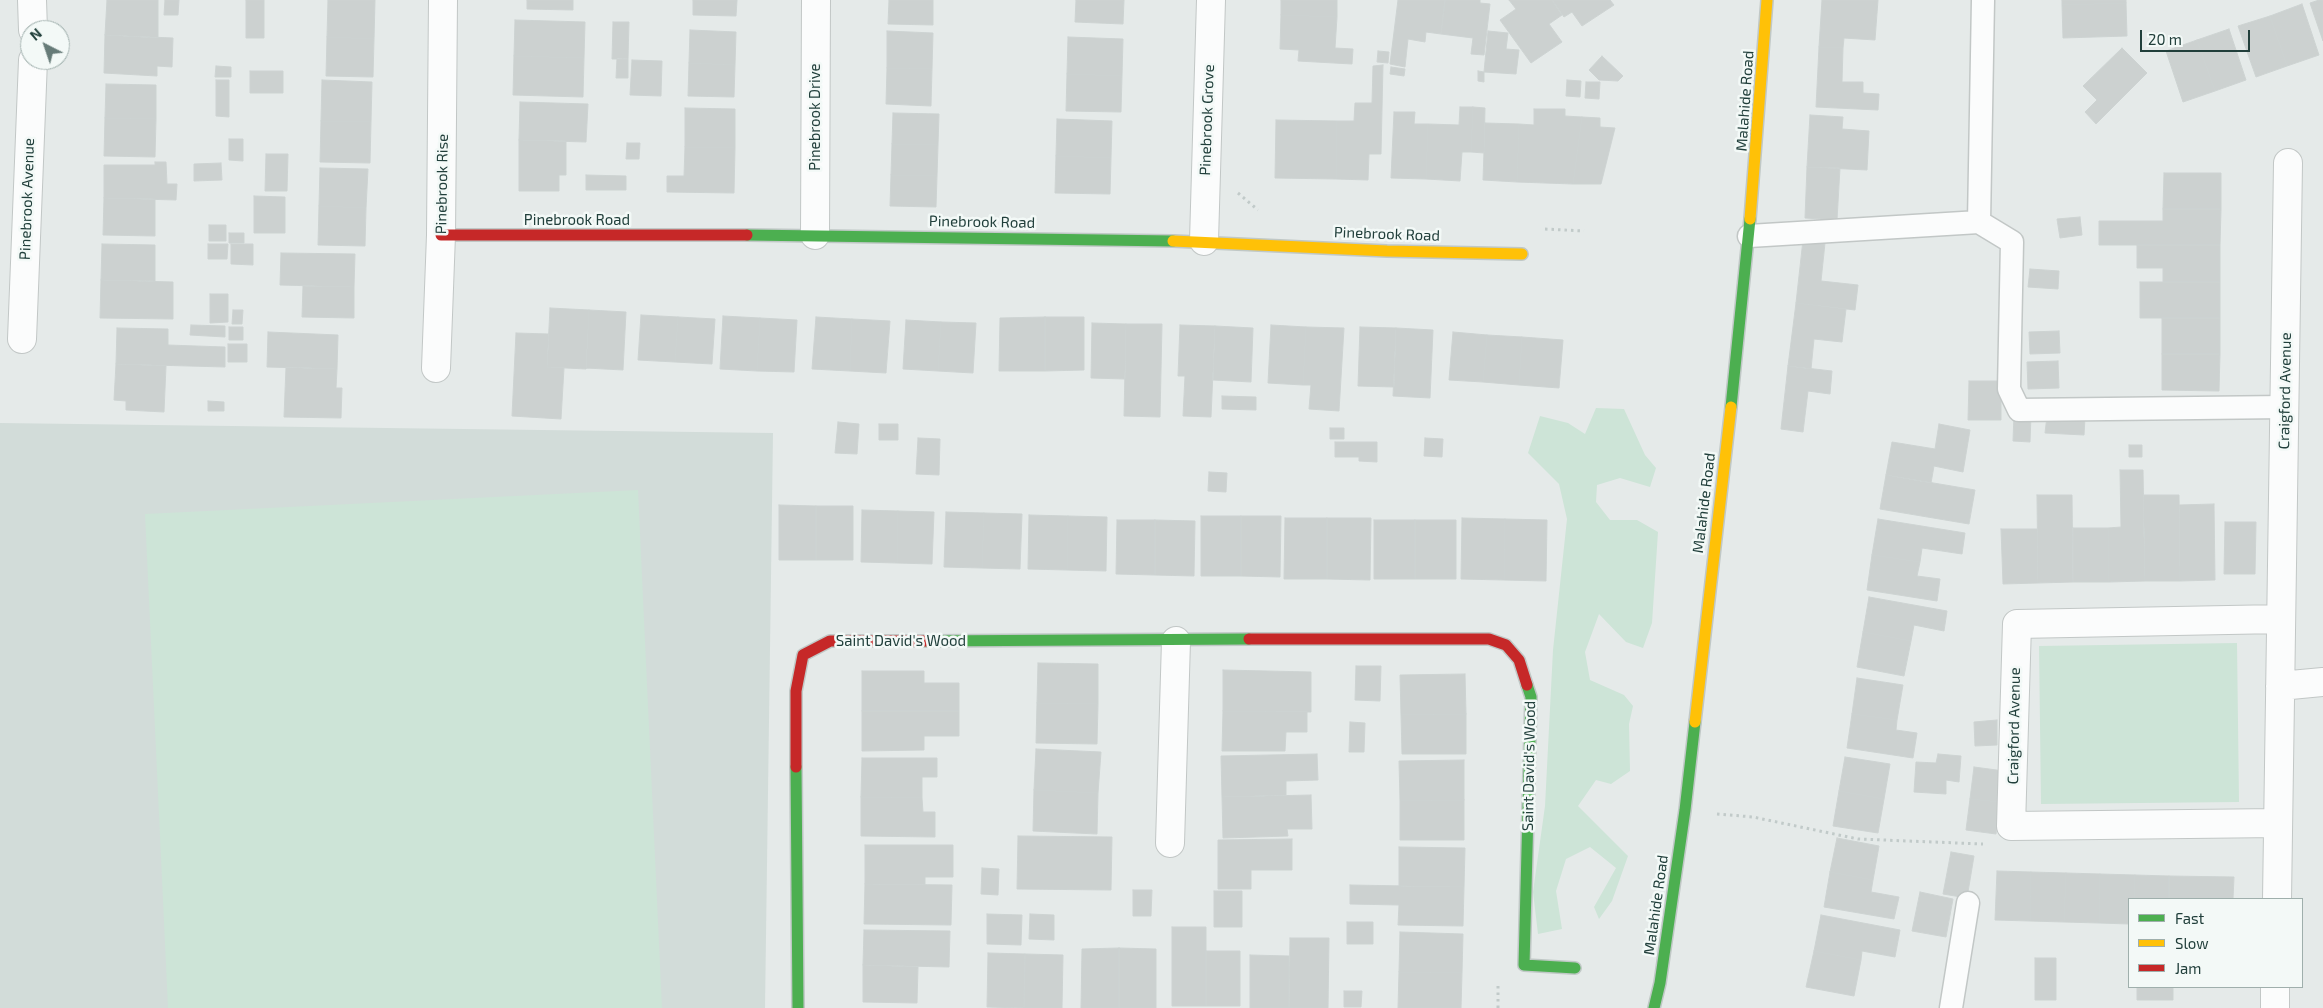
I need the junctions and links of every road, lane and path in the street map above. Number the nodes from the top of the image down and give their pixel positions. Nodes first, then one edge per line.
1 (32, 0) edge
2 (444, 0) edge
3 (816, 0) edge
4 (1210, 0) edge
5 (1767, 0) edge
6 (1984, 0) edge
7 (32, 20) edge
8 (32, 70) edge
9 (2288, 163) dead end
10 (1237, 192) dead end
11 (1262, 213) dead end
12 (1979, 222) junction
13 (1539, 229) dead end
14 (1584, 231) dead end
15 (442, 235) junction
16 (815, 235) junction
17 (1749, 236) junction
18 (1204, 241) junction
19 (1522, 254) dead end
20 (22, 339) dead end
21 (436, 368) dead end
22 (2285, 407) junction
23 (2281, 619) junction
24 (1176, 641) junction
25 (2323, 682) edge
26 (2280, 686) junction
27 (1685, 810) junction
28 (2278, 823) junction
29 (2012, 826) junction
30 (1170, 843) dead end
31 (2277, 898) edge
32 (1968, 903) dead end
33 (1575, 968) dead end
34 (2275, 988) edge
35 (798, 1008) edge
36 (1654, 1008) edge
37 (1951, 1008) edge
38 (2275, 1008) edge

1 - 7 street
2 - 15 street, Pinebrook Rise
3 - 16 street, Pinebrook Drive
4 - 18 street, Pinebrook Grove
5 - 17 street, Malahide Road
6 - 12 lane
8 - 20 street, Pinebrook Avenue
9 - 22 street, Craigford Avenue
10 - 11 path
12 - 17 lane
12 - 22 lane
13 - 14 path
15 - 16 street, Pinebrook Road
15 - 21 street, Pinebrook Rise
16 - 18 street, Pinebrook Road
17 - 27 street, Malahide Road
18 - 19 street, Pinebrook Road
22 - 23 street, Craigford Avenue
23 - 26 street, Craigford Avenue
23 - 29 street, Craigford Avenue
24 - 30 street
24 - 33 street, Saint David's Wood
24 - 35 street, Saint David's Wood
25 - 26 street
26 - 28 street, Craigford Avenue
27 - 29 path
27 - 36 street, Malahide Road
28 - 29 street
28 - 31 street, Craigford Avenue
32 - 37 lane
34 - 38 street

